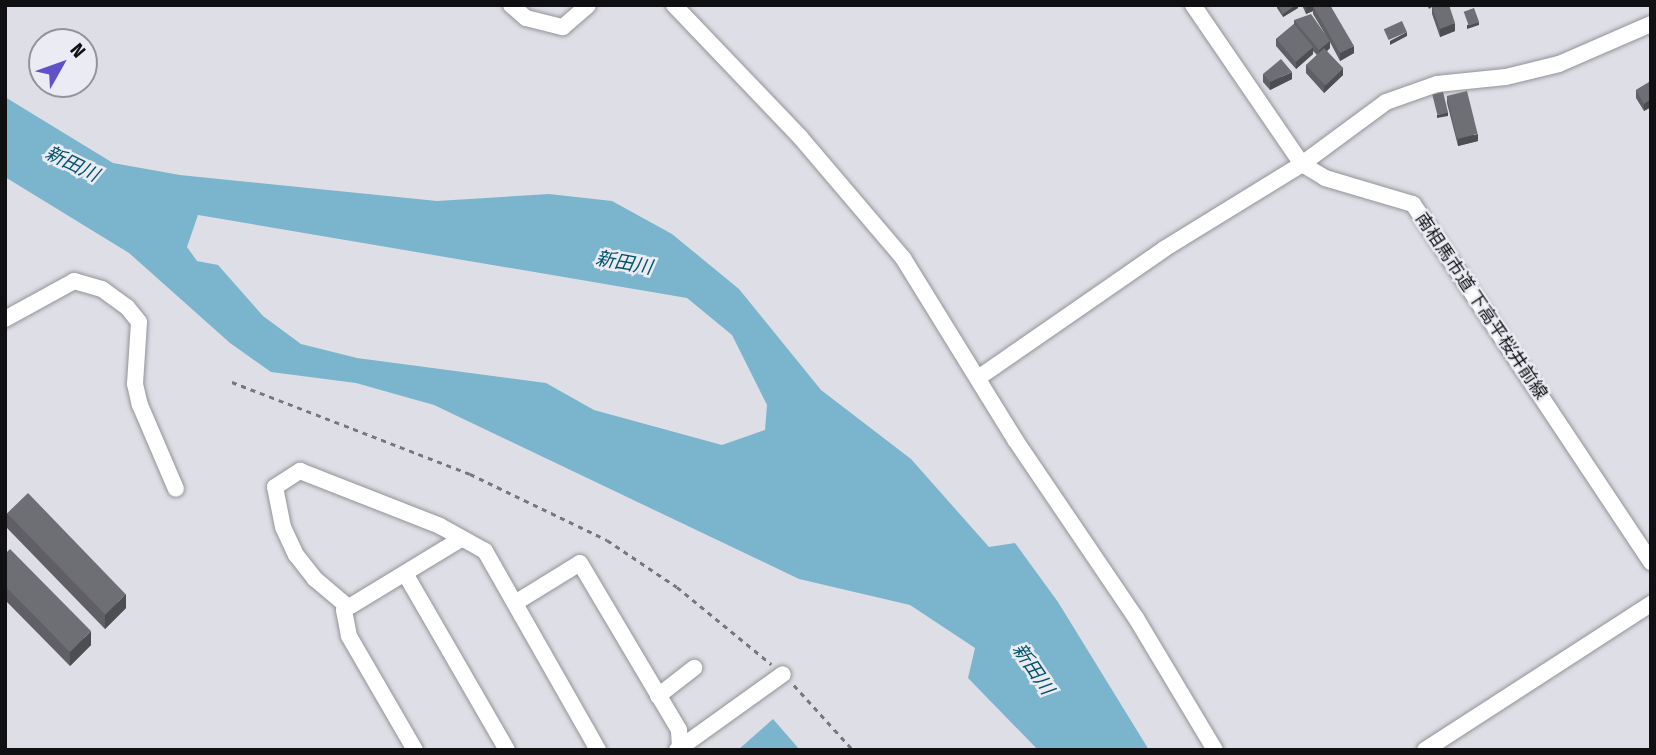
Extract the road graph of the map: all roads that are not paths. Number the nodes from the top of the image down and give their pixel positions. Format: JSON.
{"nodes":[{"id":1,"x":511,"y":5,"type":"edge"},
{"id":2,"x":588,"y":5,"type":"edge"},
{"id":3,"x":674,"y":5,"type":"edge"},
{"id":4,"x":1193,"y":5,"type":"edge"},
{"id":5,"x":1651,"y":24,"type":"edge"},
{"id":6,"x":1302,"y":164,"type":"junction"},
{"id":7,"x":5,"y":319,"type":"edge"},
{"id":8,"x":978,"y":377,"type":"junction"},
{"id":9,"x":176,"y":489,"type":"dead end"},
{"id":10,"x":461,"y":539,"type":"junction"},
{"id":11,"x":1651,"y":562,"type":"edge"},
{"id":12,"x":406,"y":575,"type":"junction"},
{"id":13,"x":515,"y":603,"type":"junction"},
{"id":14,"x":1651,"y":604,"type":"edge"},
{"id":15,"x":347,"y":606,"type":"junction"},
{"id":16,"x":694,"y":668,"type":"dead end"},
{"id":17,"x":783,"y":674,"type":"road end"},
{"id":18,"x":658,"y":696,"type":"junction"},
{"id":19,"x":678,"y":749,"type":"edge"},
{"id":20,"x":415,"y":750,"type":"edge"},
{"id":21,"x":506,"y":750,"type":"edge"},
{"id":22,"x":598,"y":750,"type":"edge"},
{"id":23,"x":1215,"y":750,"type":"edge"},
{"id":24,"x":1425,"y":750,"type":"edge"}],
"edges":[{"from":1,"to":2,"type":"street"},
{"from":3,"to":8,"type":"street"},
{"from":4,"to":6,"type":"street","name":"南相馬市道 下高平桜井前線"},
{"from":5,"to":6,"type":"street"},
{"from":6,"to":8,"type":"street"},
{"from":6,"to":11,"type":"street","name":"南相馬市道 下高平桜井前線"},
{"from":7,"to":9,"type":"street"},
{"from":8,"to":23,"type":"street"},
{"from":10,"to":12,"type":"street"},
{"from":10,"to":13,"type":"street"},
{"from":10,"to":15,"type":"street"},
{"from":12,"to":15,"type":"street"},
{"from":12,"to":21,"type":"street"},
{"from":13,"to":18,"type":"street"},
{"from":13,"to":22,"type":"street"},
{"from":14,"to":24,"type":"street"},
{"from":15,"to":20,"type":"street"},
{"from":16,"to":18,"type":"street"},
{"from":17,"to":19,"type":"street"},
{"from":18,"to":19,"type":"street"}]}
